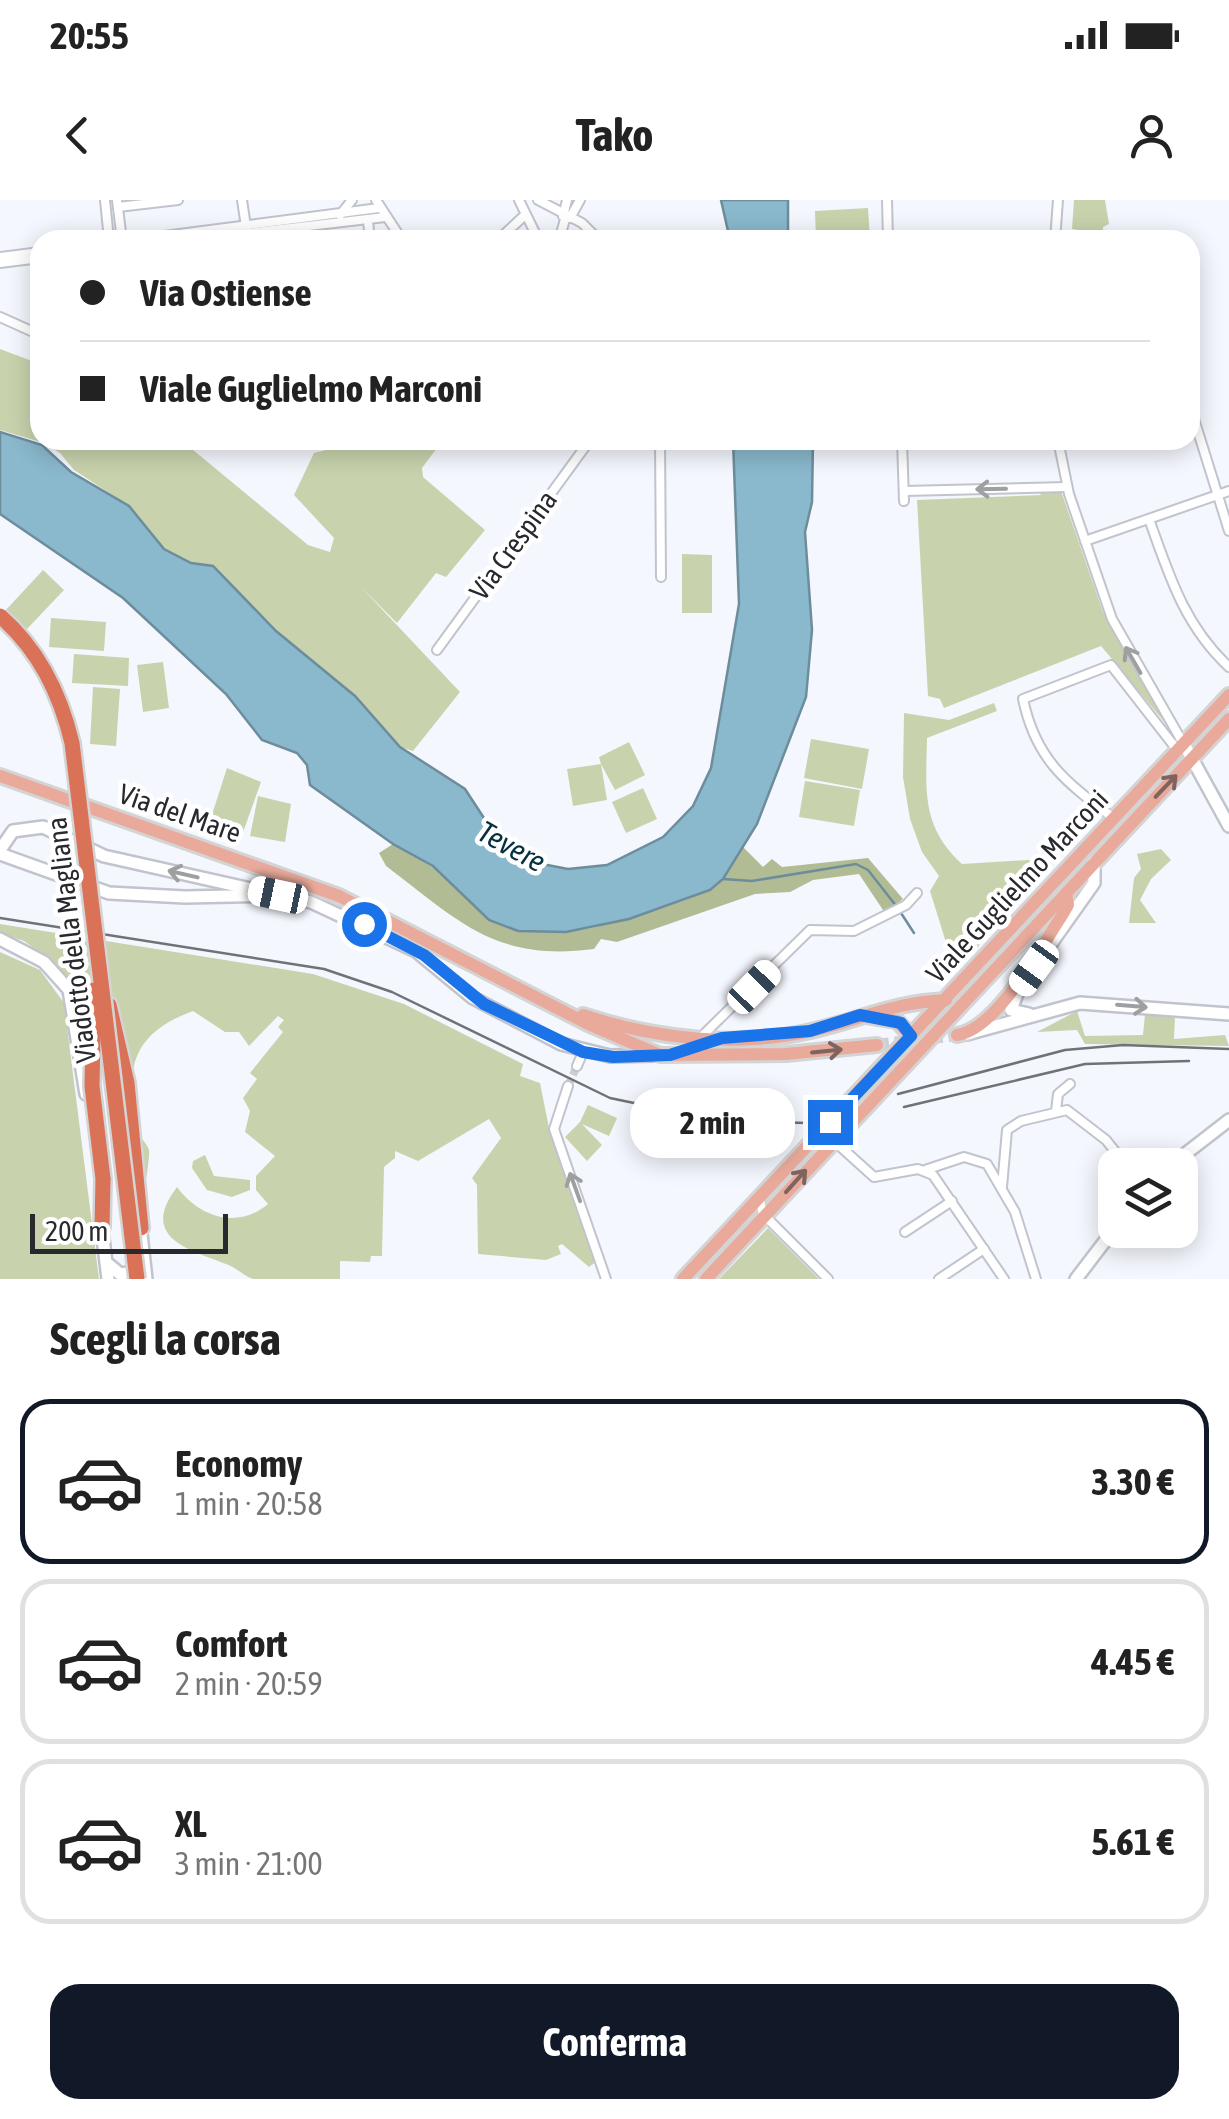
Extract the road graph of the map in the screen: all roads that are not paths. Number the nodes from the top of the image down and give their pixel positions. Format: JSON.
{"nodes":[{"id":1,"x":105,"y":200,"type":"edge"},
{"id":2,"x":178,"y":200,"type":"edge"},
{"id":3,"x":242,"y":200,"type":"edge"},
{"id":4,"x":352,"y":200,"type":"edge"},
{"id":5,"x":518,"y":200,"type":"edge"},
{"id":6,"x":538,"y":200,"type":"edge"},
{"id":7,"x":567,"y":200,"type":"edge"},
{"id":8,"x":887,"y":200,"type":"edge"},
{"id":9,"x":1058,"y":200,"type":"edge"},
{"id":10,"x":580,"y":203,"type":"edge"},
{"id":11,"x":118,"y":204,"type":"edge"},
{"id":12,"x":378,"y":204,"type":"edge"},
{"id":13,"x":525,"y":216,"type":"junction"},
{"id":14,"x":385,"y":217,"type":"junction"},
{"id":15,"x":566,"y":217,"type":"junction"},
{"id":16,"x":340,"y":220,"type":"junction"},
{"id":17,"x":368,"y":221,"type":"junction"},
{"id":18,"x":108,"y":230,"type":"edge"},
{"id":19,"x":121,"y":230,"type":"edge"},
{"id":20,"x":245,"y":230,"type":"edge"},
{"id":21,"x":277,"y":230,"type":"edge"},
{"id":22,"x":369,"y":230,"type":"edge"},
{"id":23,"x":395,"y":230,"type":"edge"},
{"id":24,"x":509,"y":230,"type":"edge"},
{"id":25,"x":533,"y":230,"type":"edge"},
{"id":26,"x":561,"y":230,"type":"edge"},
{"id":27,"x":590,"y":230,"type":"edge"},
{"id":28,"x":888,"y":230,"type":"edge"},
{"id":29,"x":1056,"y":230,"type":"edge"},
{"id":30,"x":30,"y":256,"type":"edge"},
{"id":31,"x":0,"y":260,"type":"edge"},
{"id":32,"x":0,"y":318,"type":"edge"},
{"id":33,"x":30,"y":331,"type":"edge"},
{"id":34,"x":1200,"y":438,"type":"edge"},
{"id":35,"x":583,"y":450,"type":"edge"},
{"id":36,"x":660,"y":450,"type":"edge"},
{"id":37,"x":902,"y":450,"type":"edge"},
{"id":38,"x":1060,"y":450,"type":"edge"},
{"id":39,"x":1068,"y":487,"type":"junction"},
{"id":40,"x":1229,"y":492,"type":"edge"},
{"id":41,"x":1218,"y":495,"type":"junction"},
{"id":42,"x":1149,"y":519,"type":"junction"},
{"id":43,"x":1229,"y":531,"type":"edge"},
{"id":44,"x":1085,"y":541,"type":"junction"},
{"id":45,"x":661,"y":577,"type":"dead end"},
{"id":46,"x":0,"y":616,"type":"edge"},
{"id":47,"x":0,"y":628,"type":"edge"},
{"id":48,"x":437,"y":650,"type":"dead end"},
{"id":49,"x":1229,"y":666,"type":"edge"},
{"id":50,"x":1229,"y":695,"type":"edge"},
{"id":51,"x":1229,"y":719,"type":"edge"},
{"id":52,"x":1180,"y":747,"type":"junction"},
{"id":53,"x":1190,"y":761,"type":"junction"},
{"id":54,"x":0,"y":776,"type":"edge"},
{"id":55,"x":1114,"y":818,"type":"junction"},
{"id":56,"x":1229,"y":826,"type":"edge"},
{"id":57,"x":1126,"y":828,"type":"junction"},
{"id":58,"x":1,"y":849,"type":"edge"},
{"id":59,"x":1084,"y":851,"type":"junction"},
{"id":60,"x":1094,"y":862,"type":"junction"},
{"id":61,"x":1066,"y":892,"type":"junction"},
{"id":62,"x":917,"y":893,"type":"dead end"},
{"id":63,"x":278,"y":895,"type":"junction"},
{"id":64,"x":0,"y":939,"type":"edge"},
{"id":65,"x":101,"y":974,"type":"junction"},
{"id":66,"x":69,"y":990,"type":"junction"},
{"id":67,"x":94,"y":990,"type":"junction"},
{"id":68,"x":946,"y":1000,"type":"junction"},
{"id":69,"x":557,"y":1006,"type":"junction"},
{"id":70,"x":1036,"y":1014,"type":"junction"},
{"id":71,"x":1229,"y":1014,"type":"edge"},
{"id":72,"x":860,"y":1015,"type":"junction"},
{"id":73,"x":79,"y":1030,"type":"junction"},
{"id":74,"x":962,"y":1034,"type":"joint"},
{"id":75,"x":911,"y":1036,"type":"junction"},
{"id":76,"x":722,"y":1038,"type":"junction"},
{"id":77,"x":699,"y":1039,"type":"junction"},
{"id":78,"x":612,"y":1044,"type":"junction"},
{"id":79,"x":660,"y":1045,"type":"junction"},
{"id":80,"x":877,"y":1045,"type":"tunnel mouth"},
{"id":81,"x":585,"y":1053,"type":"junction"},
{"id":82,"x":577,"y":1066,"type":"tunnel mouth"},
{"id":83,"x":120,"y":1082,"type":"dead end"},
{"id":84,"x":1070,"y":1084,"type":"dead end"},
{"id":85,"x":568,"y":1086,"type":"tunnel mouth"},
{"id":86,"x":1056,"y":1111,"type":"junction"},
{"id":87,"x":1229,"y":1120,"type":"edge"},
{"id":88,"x":833,"y":1140,"type":"junction"},
{"id":89,"x":1110,"y":1148,"type":"edge"},
{"id":90,"x":1194,"y":1148,"type":"edge"},
{"id":91,"x":926,"y":1170,"type":"junction"},
{"id":92,"x":1002,"y":1187,"type":"junction"},
{"id":93,"x":760,"y":1197,"type":"junction"},
{"id":94,"x":952,"y":1201,"type":"junction"},
{"id":95,"x":765,"y":1216,"type":"junction"},
{"id":96,"x":740,"y":1218,"type":"junction"},
{"id":97,"x":102,"y":1227,"type":"junction"},
{"id":98,"x":142,"y":1228,"type":"junction"},
{"id":99,"x":905,"y":1232,"type":"dead end"},
{"id":100,"x":748,"y":1234,"type":"junction"},
{"id":101,"x":1100,"y":1248,"type":"edge"},
{"id":102,"x":984,"y":1249,"type":"junction"},
{"id":103,"x":106,"y":1260,"type":"junction"},
{"id":104,"x":143,"y":1276,"type":"edge"},
{"id":105,"x":687,"y":1276,"type":"edge"},
{"id":106,"x":108,"y":1279,"type":"edge"},
{"id":107,"x":128,"y":1279,"type":"edge"},
{"id":108,"x":606,"y":1279,"type":"edge"},
{"id":109,"x":706,"y":1279,"type":"edge"},
{"id":110,"x":828,"y":1279,"type":"edge"},
{"id":111,"x":939,"y":1279,"type":"edge"},
{"id":112,"x":1004,"y":1279,"type":"edge"},
{"id":113,"x":1036,"y":1279,"type":"edge"},
{"id":114,"x":1076,"y":1279,"type":"edge"}],
"edges":[{"from":1,"to":18,"type":"street"},
{"from":2,"to":11,"type":"street"},
{"from":3,"to":20,"type":"street"},
{"from":4,"to":16,"type":"street"},
{"from":5,"to":13,"type":"street"},
{"from":6,"to":15,"type":"street"},
{"from":7,"to":15,"type":"street"},
{"from":8,"to":28,"type":"street"},
{"from":9,"to":29,"type":"street"},
{"from":10,"to":15,"type":"street"},
{"from":11,"to":19,"type":"street"},
{"from":12,"to":14,"type":"street"},
{"from":12,"to":16,"type":"street"},
{"from":13,"to":24,"type":"street"},
{"from":13,"to":25,"type":"street"},
{"from":14,"to":17,"type":"street"},
{"from":14,"to":23,"type":"street"},
{"from":15,"to":26,"type":"street"},
{"from":15,"to":27,"type":"street"},
{"from":16,"to":17,"type":"street"},
{"from":16,"to":21,"type":"street"},
{"from":17,"to":22,"type":"street"},
{"from":30,"to":31,"type":"street"},
{"from":32,"to":33,"type":"street"},
{"from":34,"to":41,"type":"street"},
{"from":35,"to":48,"type":"street","name":"Via Crespina"},
{"from":36,"to":45,"type":"street"},
{"from":39,"to":37,"type":"street","one_way":true},
{"from":38,"to":39,"type":"street"},
{"from":39,"to":44,"type":"street"},
{"from":40,"to":41,"type":"street"},
{"from":41,"to":42,"type":"street"},
{"from":41,"to":43,"type":"street"},
{"from":42,"to":44,"type":"street"},
{"from":42,"to":49,"type":"street"},
{"from":52,"to":44,"type":"street","one_way":true},
{"from":46,"to":65,"type":"highway","name":"Viadotto della Magliana","bridge":true},
{"from":47,"to":67,"type":"highway","name":"Viadotto della Magliana"},
{"from":50,"to":52,"type":"main road","name":"Viale Guglielmo Marconi"},
{"from":51,"to":53,"type":"main road","name":"Viale Guglielmo Marconi"},
{"from":52,"to":53,"type":"main road"},
{"from":52,"to":55,"type":"main road","name":"Viale Guglielmo Marconi"},
{"from":52,"to":55,"type":"street"},
{"from":53,"to":56,"type":"main road"},
{"from":57,"to":53,"type":"main road","name":"Viale Guglielmo Marconi","one_way":true},
{"from":54,"to":69,"type":"main road","name":"Via del Mare"},
{"from":55,"to":57,"type":"street"},
{"from":55,"to":59,"type":"main road","name":"Viale Guglielmo Marconi"},
{"from":57,"to":60,"type":"main road","name":"Viale Guglielmo Marconi"},
{"from":58,"to":63,"type":"main road"},
{"from":63,"to":58,"type":"main road","one_way":true},
{"from":59,"to":60,"type":"street"},
{"from":59,"to":68,"type":"main road","name":"Viale Guglielmo Marconi"},
{"from":60,"to":61,"type":"main road","name":"Viale Guglielmo Marconi"},
{"from":60,"to":70,"type":"main road"},
{"from":61,"to":74,"type":"main road"},
{"from":61,"to":88,"type":"main road","name":"Viale Guglielmo Marconi"},
{"from":62,"to":77,"type":"street"},
{"from":63,"to":81,"type":"main road"},
{"from":64,"to":66,"type":"main road"},
{"from":65,"to":98,"type":"highway","bridge":true},
{"from":65,"to":104,"type":"highway","name":"Viadotto della Magliana","bridge":true},
{"from":66,"to":73,"type":"main road"},
{"from":66,"to":73,"type":"main road"},
{"from":67,"to":97,"type":"highway","bridge":true},
{"from":67,"to":107,"type":"highway","name":"Viadotto della Magliana","bridge":true},
{"from":68,"to":72,"type":"main road"},
{"from":68,"to":75,"type":"main road","name":"Viale Guglielmo Marconi"},
{"from":69,"to":78,"type":"main road","name":"Via del Mare"},
{"from":69,"to":79,"type":"main road","name":"Via del Mare"},
{"from":70,"to":71,"type":"main road","one_way":true},
{"from":70,"to":74,"type":"main road"},
{"from":72,"to":75,"type":"main road"},
{"from":72,"to":76,"type":"main road"},
{"from":73,"to":97,"type":"main road"},
{"from":75,"to":93,"type":"main road","name":"Viale Guglielmo Marconi"},
{"from":76,"to":77,"type":"main road"},
{"from":76,"to":79,"type":"main road"},
{"from":77,"to":79,"type":"main road"},
{"from":78,"to":79,"type":"main road","name":"Via del Mare"},
{"from":78,"to":81,"type":"main road"},
{"from":79,"to":80,"type":"main road","one_way":true},
{"from":79,"to":81,"type":"main road"},
{"from":81,"to":82,"type":"street"},
{"from":83,"to":98,"type":"main road"},
{"from":84,"to":86,"type":"street"},
{"from":108,"to":85,"type":"street","one_way":true},
{"from":86,"to":89,"type":"street"},
{"from":86,"to":92,"type":"street"},
{"from":87,"to":90,"type":"main road"},
{"from":88,"to":91,"type":"street"},
{"from":95,"to":88,"type":"main road","name":"Viale Guglielmo Marconi","one_way":true},
{"from":91,"to":92,"type":"street"},
{"from":91,"to":94,"type":"street"},
{"from":92,"to":113,"type":"street"},
{"from":93,"to":95,"type":"street"},
{"from":93,"to":96,"type":"main road","name":"Viale Guglielmo Marconi"},
{"from":94,"to":99,"type":"street"},
{"from":94,"to":102,"type":"street"},
{"from":95,"to":100,"type":"main road","name":"Viale Guglielmo Marconi"},
{"from":95,"to":110,"type":"street"},
{"from":96,"to":100,"type":"street"},
{"from":96,"to":105,"type":"main road","name":"Viale Guglielmo Marconi"},
{"from":97,"to":103,"type":"main road"},
{"from":98,"to":104,"type":"main road"},
{"from":100,"to":109,"type":"main road","name":"Viale Guglielmo Marconi"},
{"from":101,"to":114,"type":"main road"},
{"from":102,"to":111,"type":"street"},
{"from":102,"to":112,"type":"street"},
{"from":103,"to":104,"type":"main road"},
{"from":103,"to":106,"type":"main road"}]}
